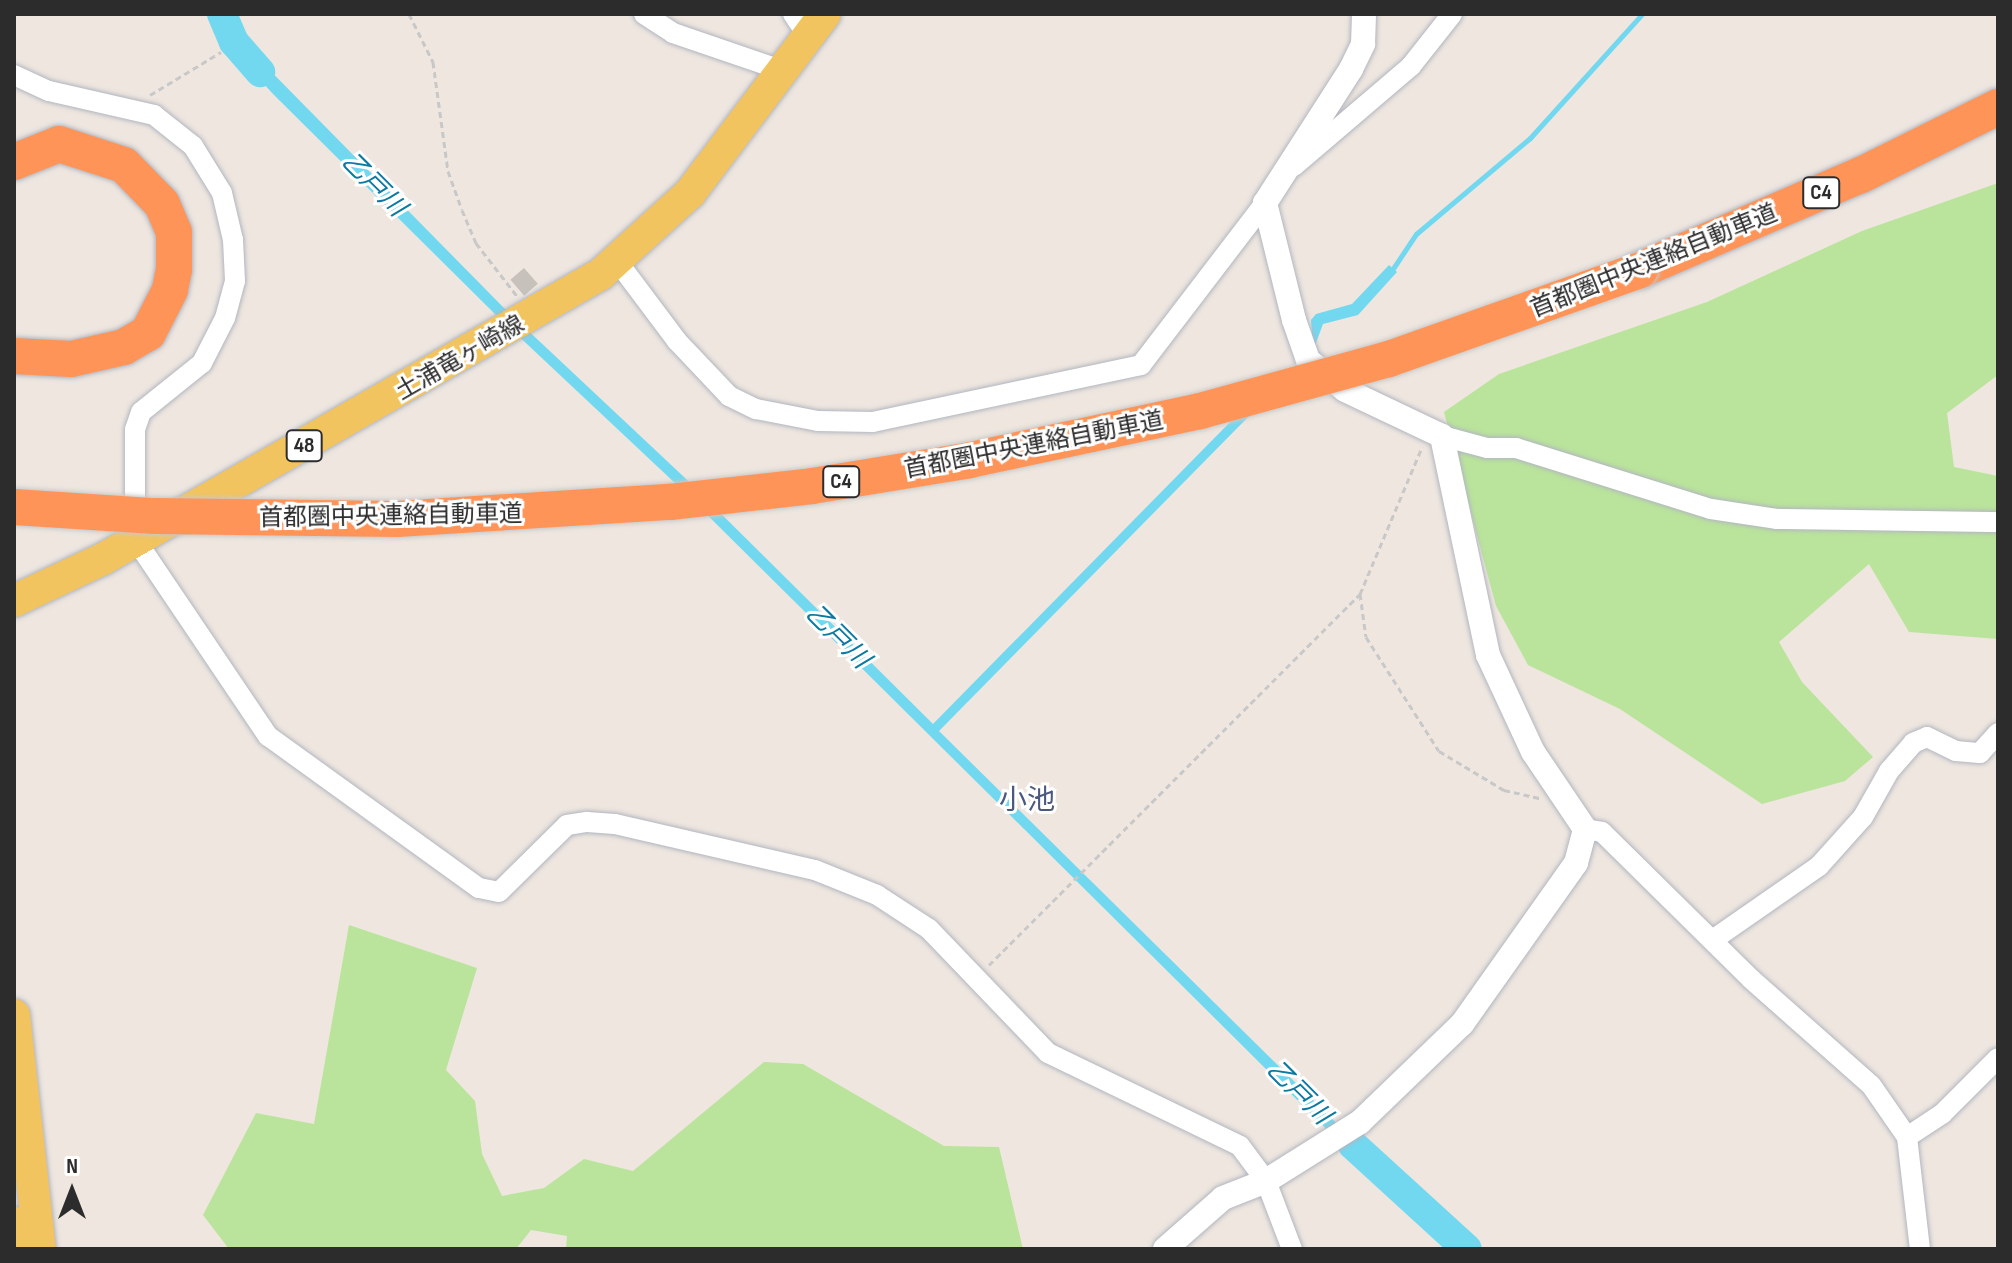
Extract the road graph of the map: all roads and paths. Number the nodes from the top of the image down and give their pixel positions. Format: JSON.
{"nodes":[{"id":1,"x":409,"y":14,"type":"edge"},
{"id":2,"x":644,"y":14,"type":"edge"},
{"id":3,"x":1364,"y":14,"type":"edge"},
{"id":4,"x":1452,"y":14,"type":"edge"},
{"id":5,"x":809,"y":21,"type":"edge"},
{"id":6,"x":221,"y":52,"type":"dead end"},
{"id":7,"x":784,"y":71,"type":"junction"},
{"id":8,"x":14,"y":75,"type":"edge"},
{"id":9,"x":134,"y":107,"type":"junction"},
{"id":10,"x":1998,"y":107,"type":"edge"},
{"id":11,"x":14,"y":162,"type":"edge"},
{"id":12,"x":1285,"y":174,"type":"junction"},
{"id":13,"x":1265,"y":203,"type":"junction"},
{"id":14,"x":617,"y":261,"type":"junction"},
{"id":15,"x":524,"y":321,"type":"junction"},
{"id":16,"x":14,"y":356,"type":"edge"},
{"id":17,"x":1435,"y":434,"type":"junction"},
{"id":18,"x":14,"y":507,"type":"edge"},
{"id":19,"x":1998,"y":522,"type":"edge"},
{"id":20,"x":135,"y":539,"type":"junction"},
{"id":21,"x":1360,"y":594,"type":"junction"},
{"id":22,"x":14,"y":601,"type":"edge"},
{"id":23,"x":1998,"y":733,"type":"edge"},
{"id":24,"x":1569,"y":805,"type":"junction"},
{"id":25,"x":1585,"y":829,"type":"junction"},
{"id":26,"x":1714,"y":939,"type":"junction"},
{"id":27,"x":976,"y":978,"type":"junction"},
{"id":28,"x":14,"y":1015,"type":"edge"},
{"id":29,"x":1998,"y":1058,"type":"edge"},
{"id":30,"x":1907,"y":1137,"type":"junction"},
{"id":31,"x":1266,"y":1181,"type":"junction"},
{"id":32,"x":14,"y":1223,"type":"edge"},
{"id":33,"x":17,"y":1249,"type":"edge"},
{"id":34,"x":40,"y":1249,"type":"edge"},
{"id":35,"x":1165,"y":1249,"type":"edge"},
{"id":36,"x":1292,"y":1249,"type":"edge"},
{"id":37,"x":1920,"y":1249,"type":"edge"}],
"edges":[{"from":1,"to":15,"type":"path"},
{"from":2,"to":7,"type":"street"},
{"from":3,"to":12,"type":"street"},
{"from":4,"to":12,"type":"street"},
{"from":5,"to":7,"type":"main road","name":"土浦竜ヶ崎線","number":"48"},
{"from":6,"to":9,"type":"path"},
{"from":7,"to":14,"type":"main road","name":"土浦竜ヶ崎線","number":"48"},
{"from":8,"to":9,"type":"street"},
{"from":9,"to":20,"type":"street"},
{"from":10,"to":18,"type":"highway","name":"首都圏中央連絡自動車道","number":"C4","bridge":true},
{"from":11,"to":16,"type":"highway"},
{"from":12,"to":13,"type":"street"},
{"from":13,"to":14,"type":"street"},
{"from":13,"to":17,"type":"street"},
{"from":14,"to":15,"type":"main road","name":"土浦竜ヶ崎線","number":"48"},
{"from":15,"to":20,"type":"main road","name":"土浦竜ヶ崎線","number":"48"},
{"from":17,"to":19,"type":"street"},
{"from":17,"to":21,"type":"path"},
{"from":17,"to":24,"type":"street"},
{"from":20,"to":22,"type":"main road","name":"土浦竜ヶ崎線","number":"48"},
{"from":20,"to":27,"type":"street"},
{"from":21,"to":24,"type":"path"},
{"from":21,"to":27,"type":"path"},
{"from":23,"to":26,"type":"street"},
{"from":24,"to":25,"type":"street"},
{"from":25,"to":26,"type":"street"},
{"from":25,"to":31,"type":"street"},
{"from":26,"to":30,"type":"street"},
{"from":27,"to":31,"type":"street"},
{"from":28,"to":34,"type":"main road"},
{"from":29,"to":30,"type":"street"},
{"from":30,"to":37,"type":"street"},
{"from":31,"to":35,"type":"street"},
{"from":31,"to":36,"type":"street"},
{"from":32,"to":33,"type":"main road"}]}
